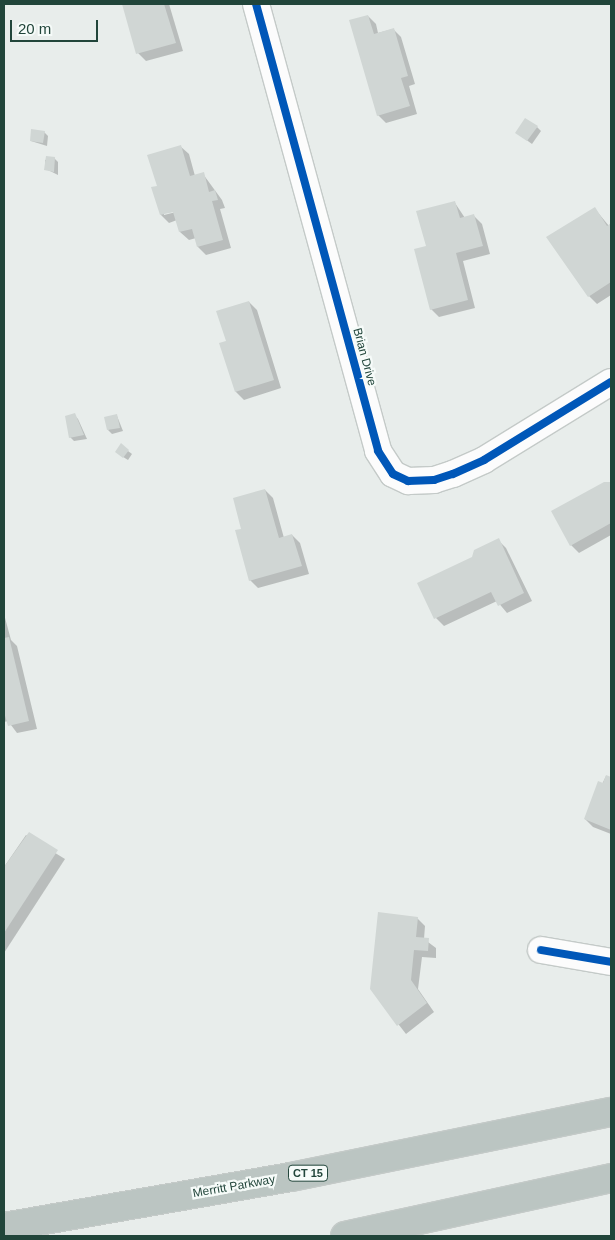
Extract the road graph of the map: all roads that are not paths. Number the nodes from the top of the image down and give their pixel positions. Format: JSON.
{"nodes":[{"id":1,"x":256,"y":4,"type":"edge"},
{"id":2,"x":611,"y":382,"type":"edge"},
{"id":3,"x":541,"y":950,"type":"dead end"},
{"id":4,"x":611,"y":962,"type":"edge"},
{"id":5,"x":611,"y":1112,"type":"edge"},
{"id":6,"x":611,"y":1178,"type":"edge"},
{"id":7,"x":4,"y":1227,"type":"edge"},
{"id":8,"x":346,"y":1236,"type":"edge"}],
"edges":[{"from":1,"to":2,"type":"street","name":"Brian Drive"},
{"from":3,"to":4,"type":"street"},
{"from":5,"to":7,"type":"highway","name":"Merritt Parkway","number":"CT 15"},
{"from":6,"to":8,"type":"highway"}]}
